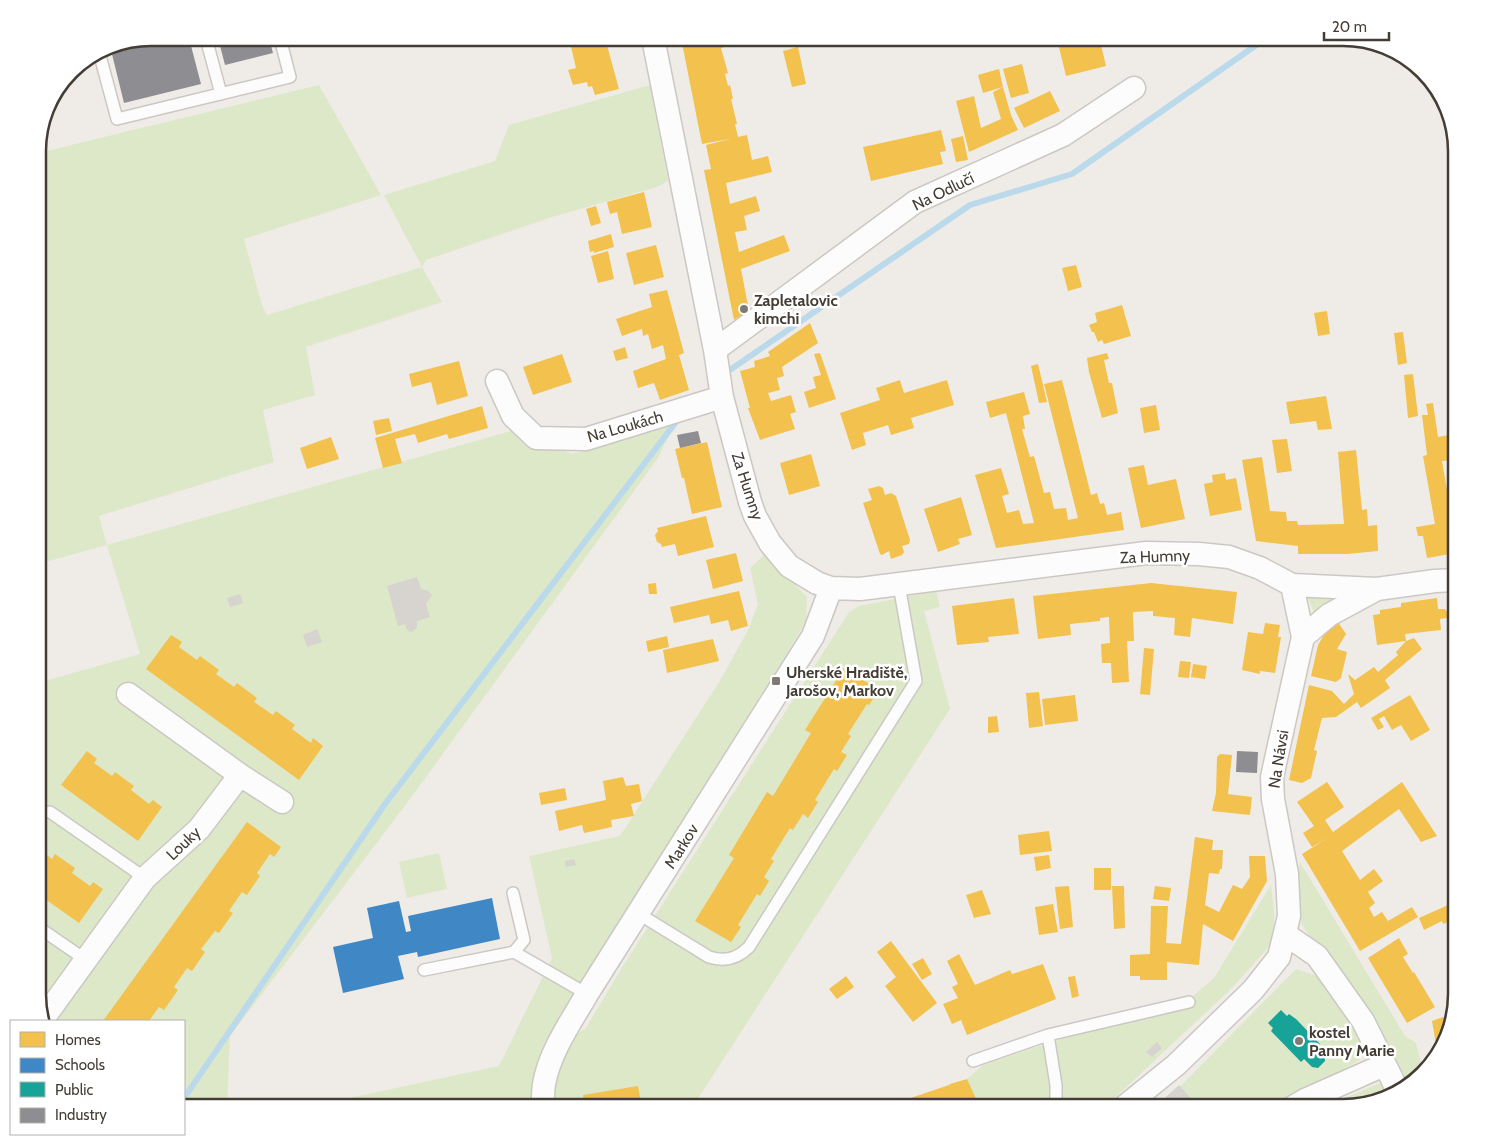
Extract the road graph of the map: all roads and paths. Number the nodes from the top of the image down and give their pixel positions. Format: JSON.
{"nodes":[{"id":1,"x":208,"y":46,"type":"edge"},
{"id":2,"x":282,"y":46,"type":"edge"},
{"id":3,"x":655,"y":46,"type":"edge"},
{"id":4,"x":101,"y":59,"type":"edge"},
{"id":5,"x":1134,"y":88,"type":"dead end"},
{"id":6,"x":221,"y":94,"type":"junction"},
{"id":7,"x":715,"y":350,"type":"junction"},
{"id":8,"x":497,"y":381,"type":"dead end"},
{"id":9,"x":720,"y":385,"type":"junction"},
{"id":10,"x":1448,"y":580,"type":"edge"},
{"id":11,"x":899,"y":585,"type":"junction"},
{"id":12,"x":1292,"y":586,"type":"junction"},
{"id":13,"x":832,"y":588,"type":"junction"},
{"id":14,"x":1377,"y":589,"type":"junction"},
{"id":15,"x":1303,"y":636,"type":"junction"},
{"id":16,"x":128,"y":694,"type":"dead end"},
{"id":17,"x":240,"y":775,"type":"junction"},
{"id":18,"x":282,"y":802,"type":"dead end"},
{"id":19,"x":50,"y":812,"type":"dead end"},
{"id":20,"x":145,"y":878,"type":"junction"},
{"id":21,"x":513,"y":893,"type":"dead end"},
{"id":22,"x":639,"y":914,"type":"junction"},
{"id":23,"x":46,"y":932,"type":"edge"},
{"id":24,"x":1285,"y":934,"type":"junction"},
{"id":25,"x":514,"y":952,"type":"junction"},
{"id":26,"x":86,"y":960,"type":"junction"},
{"id":27,"x":424,"y":970,"type":"dead end"},
{"id":28,"x":587,"y":994,"type":"junction"},
{"id":29,"x":1189,"y":1002,"type":"dead end"},
{"id":30,"x":48,"y":1012,"type":"edge"},
{"id":31,"x":1048,"y":1034,"type":"junction"},
{"id":32,"x":973,"y":1061,"type":"dead end"},
{"id":33,"x":1384,"y":1065,"type":"junction"},
{"id":34,"x":1395,"y":1085,"type":"edge"},
{"id":35,"x":543,"y":1099,"type":"edge"},
{"id":36,"x":1056,"y":1099,"type":"edge"},
{"id":37,"x":1135,"y":1099,"type":"edge"},
{"id":38,"x":1307,"y":1099,"type":"edge"}],
"edges":[{"from":1,"to":6,"type":"lane"},
{"from":2,"to":6,"type":"lane"},
{"from":3,"to":7,"type":"street","name":"Za Humny"},
{"from":4,"to":6,"type":"lane"},
{"from":5,"to":7,"type":"street","name":"Na Odlučí"},
{"from":7,"to":9,"type":"street","name":"Za Humny"},
{"from":8,"to":9,"type":"street","name":"Na Loukách"},
{"from":9,"to":13,"type":"street","name":"Za Humny"},
{"from":10,"to":14,"type":"street"},
{"from":11,"to":12,"type":"street","name":"Za Humny"},
{"from":11,"to":13,"type":"street","name":"Za Humny"},
{"from":11,"to":22,"type":"lane"},
{"from":12,"to":14,"type":"street"},
{"from":12,"to":15,"type":"street","name":"Na Návsi"},
{"from":13,"to":22,"type":"street","name":"Markov"},
{"from":14,"to":15,"type":"street"},
{"from":15,"to":24,"type":"street","name":"Na Návsi"},
{"from":16,"to":17,"type":"street"},
{"from":17,"to":18,"type":"street"},
{"from":17,"to":20,"type":"street","name":"Louky"},
{"from":19,"to":20,"type":"lane"},
{"from":20,"to":26,"type":"street","name":"Louky"},
{"from":21,"to":25,"type":"lane"},
{"from":22,"to":28,"type":"street","name":"Markov"},
{"from":23,"to":26,"type":"lane"},
{"from":24,"to":33,"type":"street"},
{"from":24,"to":37,"type":"street","name":"Na Návsi"},
{"from":25,"to":27,"type":"lane"},
{"from":25,"to":28,"type":"lane"},
{"from":26,"to":30,"type":"street","name":"Louky"},
{"from":28,"to":35,"type":"street","name":"Markov"},
{"from":29,"to":31,"type":"lane"},
{"from":31,"to":32,"type":"lane"},
{"from":31,"to":36,"type":"lane"},
{"from":33,"to":34,"type":"street"},
{"from":33,"to":38,"type":"street"}]}
